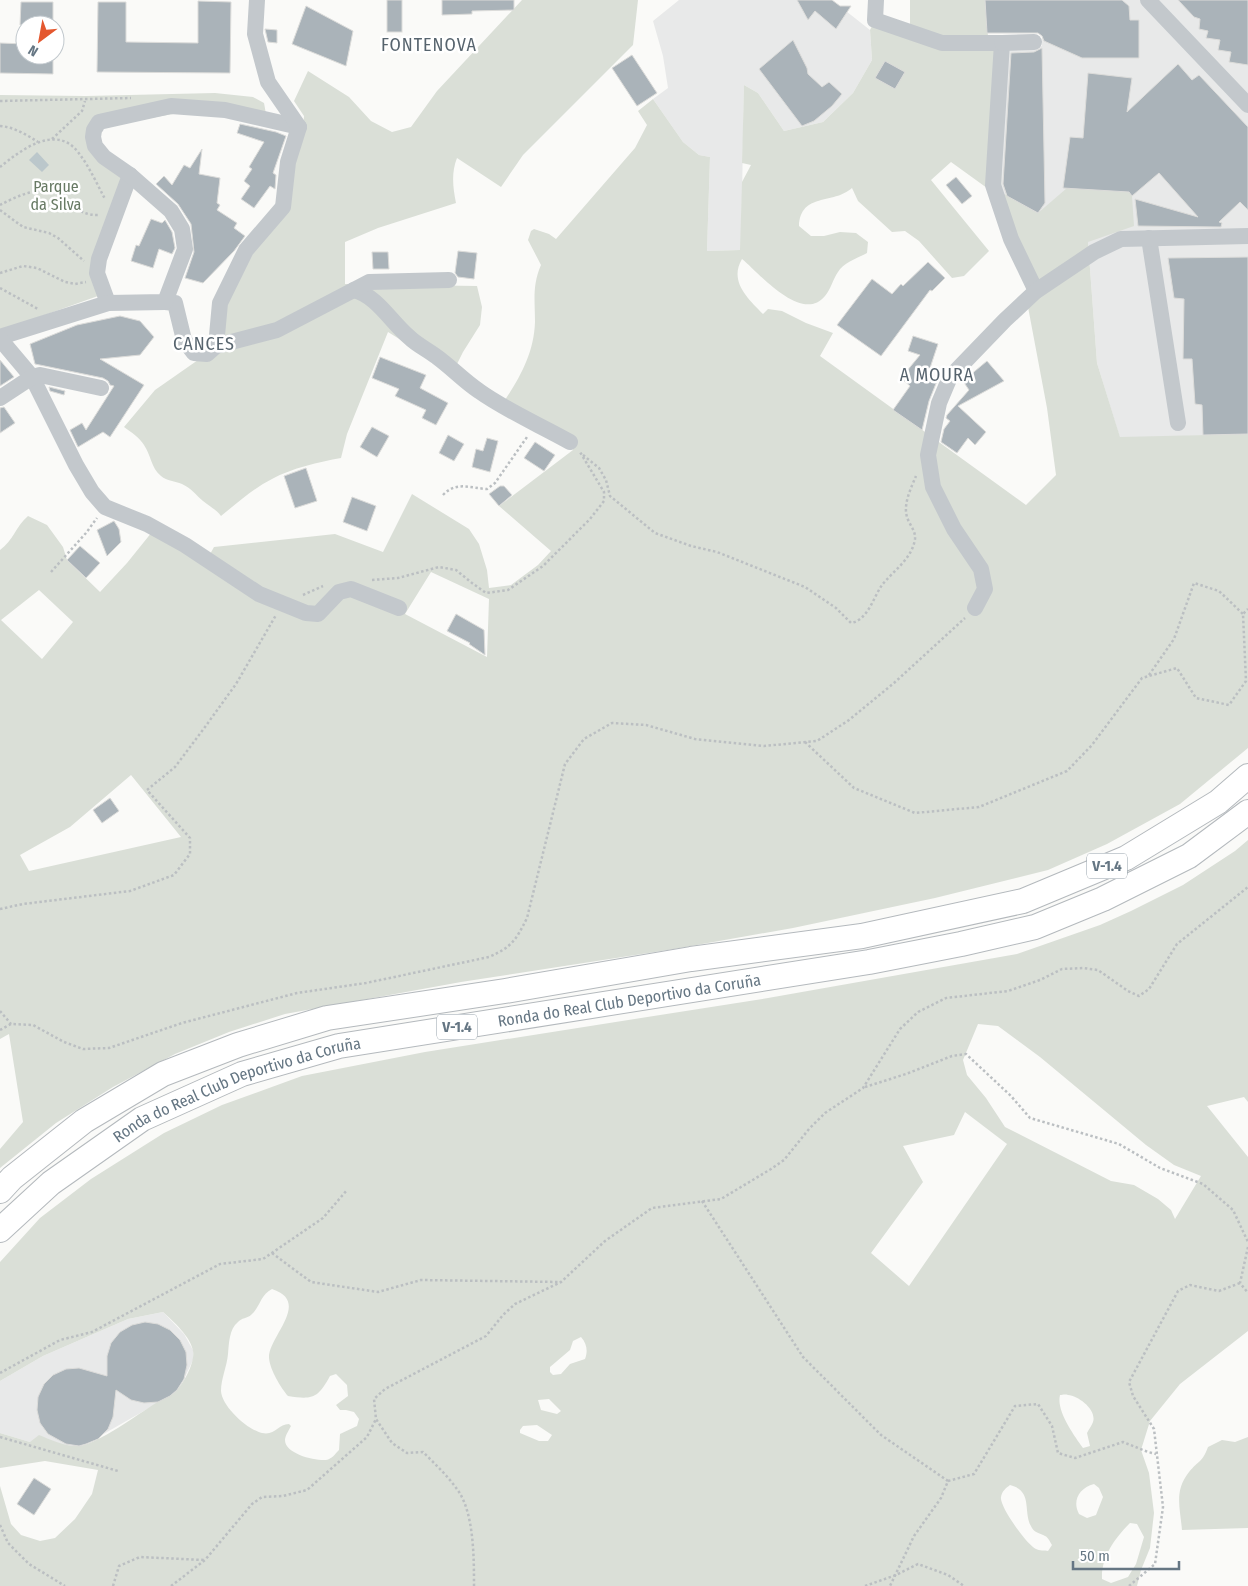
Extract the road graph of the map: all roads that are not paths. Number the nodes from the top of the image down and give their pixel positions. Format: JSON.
{"nodes":[{"id":1,"x":257,"y":0,"type":"edge"},
{"id":2,"x":876,"y":0,"type":"edge"},
{"id":3,"x":1148,"y":0,"type":"edge"},
{"id":4,"x":1034,"y":42,"type":"dead end"},
{"id":5,"x":1002,"y":43,"type":"junction"},
{"id":6,"x":1248,"y":105,"type":"edge"},
{"id":7,"x":299,"y":127,"type":"junction"},
{"id":8,"x":130,"y":175,"type":"junction"},
{"id":9,"x":1248,"y":236,"type":"edge"},
{"id":10,"x":1149,"y":238,"type":"junction"},
{"id":11,"x":448,"y":280,"type":"dead end"},
{"id":12,"x":354,"y":290,"type":"junction"},
{"id":13,"x":1036,"y":291,"type":"junction"},
{"id":14,"x":165,"y":302,"type":"junction"},
{"id":15,"x":108,"y":303,"type":"junction"},
{"id":16,"x":0,"y":338,"type":"edge"},
{"id":17,"x":216,"y":346,"type":"junction"},
{"id":18,"x":32,"y":377,"type":"junction"},
{"id":19,"x":101,"y":388,"type":"dead end"},
{"id":20,"x":0,"y":398,"type":"edge"},
{"id":21,"x":1178,"y":423,"type":"dead end"},
{"id":22,"x":575,"y":447,"type":"road end"},
{"id":23,"x":399,"y":608,"type":"dead end"},
{"id":24,"x":975,"y":608,"type":"road end"},
{"id":25,"x":1248,"y":776,"type":"edge"},
{"id":26,"x":1248,"y":812,"type":"edge"},
{"id":27,"x":0,"y":1191,"type":"edge"},
{"id":28,"x":0,"y":1230,"type":"edge"}],
"edges":[{"from":1,"to":7,"type":"street"},
{"from":2,"to":5,"type":"street"},
{"from":3,"to":6,"type":"street"},
{"from":4,"to":5,"type":"street"},
{"from":5,"to":13,"type":"street"},
{"from":7,"to":8,"type":"street"},
{"from":7,"to":17,"type":"street"},
{"from":8,"to":14,"type":"street"},
{"from":8,"to":15,"type":"street"},
{"from":9,"to":10,"type":"street"},
{"from":10,"to":13,"type":"street"},
{"from":10,"to":21,"type":"street"},
{"from":11,"to":12,"type":"street"},
{"from":12,"to":17,"type":"street"},
{"from":12,"to":22,"type":"street"},
{"from":13,"to":24,"type":"street"},
{"from":14,"to":15,"type":"street"},
{"from":14,"to":17,"type":"street"},
{"from":15,"to":16,"type":"street"},
{"from":16,"to":18,"type":"street"},
{"from":18,"to":19,"type":"street"},
{"from":18,"to":20,"type":"street"},
{"from":18,"to":23,"type":"street"},
{"from":25,"to":27,"type":"highway","name":"Ronda do Real Club Deportivo da Coruña","number":"V-1.4"},
{"from":26,"to":28,"type":"highway","name":"Ronda do Real Club Deportivo da Coruña","number":"V-1.4"}]}
